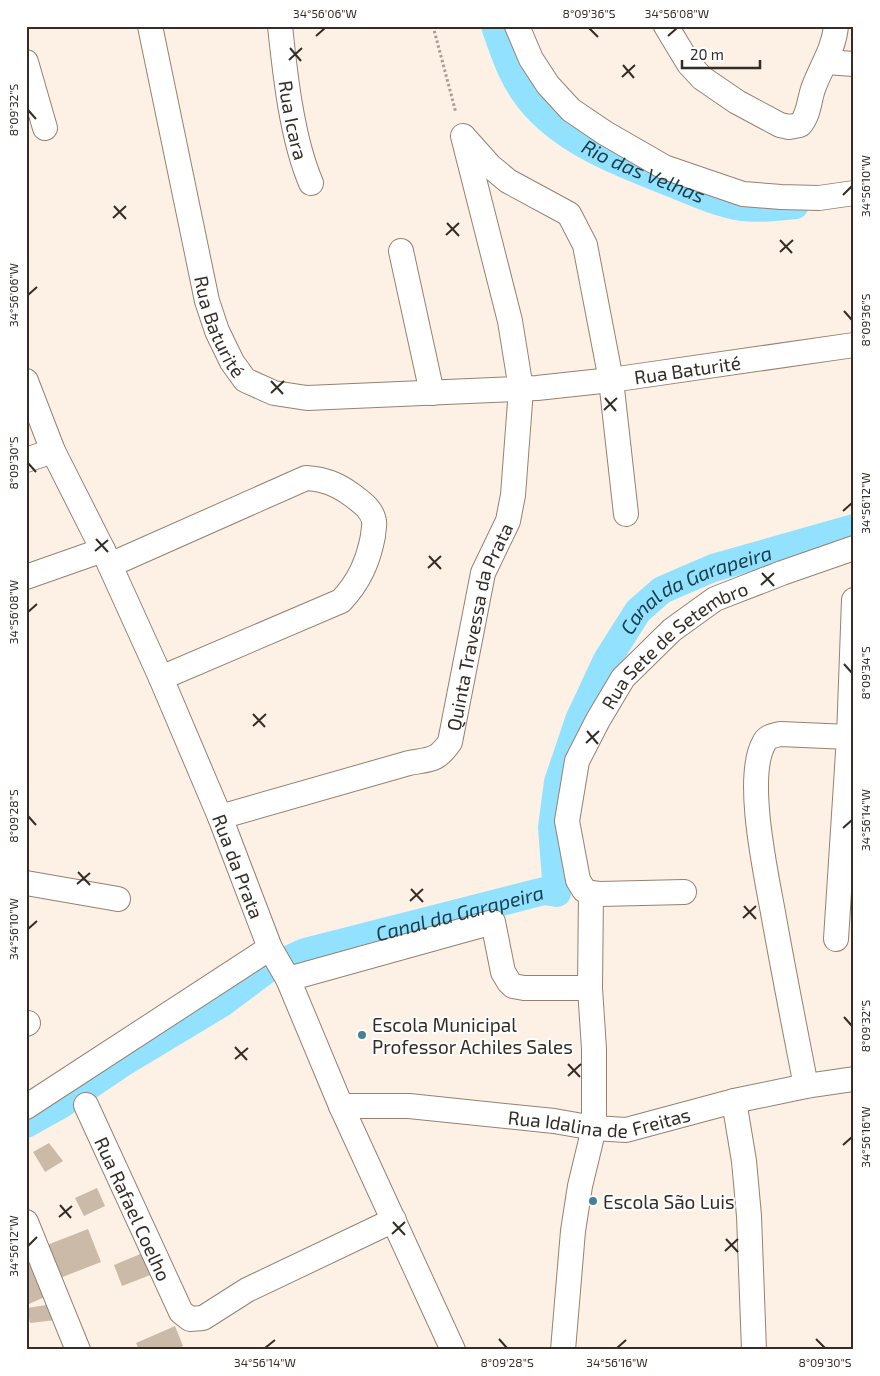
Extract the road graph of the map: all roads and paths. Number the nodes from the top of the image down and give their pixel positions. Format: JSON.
{"nodes":[{"id":1,"x":150,"y":26,"type":"edge"},
{"id":2,"x":280,"y":26,"type":"edge"},
{"id":3,"x":433,"y":26,"type":"edge"},
{"id":4,"x":517,"y":26,"type":"edge"},
{"id":5,"x":666,"y":26,"type":"edge"},
{"id":6,"x":836,"y":26,"type":"edge"},
{"id":7,"x":26,"y":62,"type":"edge"},
{"id":8,"x":826,"y":62,"type":"junction"},
{"id":9,"x":854,"y":64,"type":"edge"},
{"id":10,"x":45,"y":128,"type":"dead end"},
{"id":11,"x":463,"y":136,"type":"junction"},
{"id":12,"x":311,"y":183,"type":"dead end"},
{"id":13,"x":854,"y":193,"type":"edge"},
{"id":14,"x":401,"y":252,"type":"dead end"},
{"id":15,"x":854,"y":345,"type":"edge"},
{"id":16,"x":611,"y":380,"type":"junction"},
{"id":17,"x":26,"y":381,"type":"edge"},
{"id":18,"x":521,"y":389,"type":"junction"},
{"id":19,"x":432,"y":393,"type":"junction"},
{"id":20,"x":53,"y":450,"type":"junction"},
{"id":21,"x":26,"y":460,"type":"edge"},
{"id":22,"x":626,"y":514,"type":"dead end"},
{"id":23,"x":854,"y":548,"type":"edge"},
{"id":24,"x":106,"y":558,"type":"junction"},
{"id":25,"x":26,"y":577,"type":"edge"},
{"id":26,"x":854,"y":600,"type":"edge"},
{"id":27,"x":161,"y":678,"type":"junction"},
{"id":28,"x":849,"y":737,"type":"junction"},
{"id":29,"x":220,"y":817,"type":"junction"},
{"id":30,"x":26,"y":883,"type":"edge"},
{"id":31,"x":684,"y":892,"type":"dead end"},
{"id":32,"x":593,"y":894,"type":"junction"},
{"id":33,"x":118,"y":899,"type":"dead end"},
{"id":34,"x":836,"y":939,"type":"dead end"},
{"id":35,"x":280,"y":964,"type":"junction"},
{"id":36,"x":590,"y":988,"type":"junction"},
{"id":37,"x":854,"y":1079,"type":"edge"},
{"id":38,"x":806,"y":1086,"type":"junction"},
{"id":39,"x":734,"y":1101,"type":"junction"},
{"id":40,"x":86,"y":1105,"type":"dead end"},
{"id":41,"x":341,"y":1106,"type":"junction"},
{"id":42,"x":26,"y":1107,"type":"edge"},
{"id":43,"x":594,"y":1128,"type":"junction"},
{"id":44,"x":394,"y":1220,"type":"junction"},
{"id":45,"x":26,"y":1222,"type":"edge"},
{"id":46,"x":78,"y":1350,"type":"edge"},
{"id":47,"x":453,"y":1350,"type":"edge"},
{"id":48,"x":563,"y":1350,"type":"edge"},
{"id":49,"x":754,"y":1350,"type":"edge"}],
"edges":[{"from":1,"to":19,"type":"street","name":"Rua Baturité"},
{"from":2,"to":12,"type":"street","name":"Rua Icara"},
{"from":3,"to":11,"type":"path"},
{"from":4,"to":13,"type":"street"},
{"from":5,"to":8,"type":"street"},
{"from":6,"to":8,"type":"street"},
{"from":7,"to":10,"type":"street"},
{"from":8,"to":9,"type":"street"},
{"from":11,"to":16,"type":"street"},
{"from":11,"to":18,"type":"street"},
{"from":14,"to":19,"type":"street"},
{"from":15,"to":16,"type":"street","name":"Rua Baturité"},
{"from":16,"to":18,"type":"street","name":"Rua Baturité"},
{"from":16,"to":22,"type":"street"},
{"from":17,"to":20,"type":"street","name":"Rua da Prata"},
{"from":18,"to":19,"type":"street","name":"Rua Baturité"},
{"from":18,"to":29,"type":"street","name":"Quinta Travessa da Prata"},
{"from":20,"to":21,"type":"street"},
{"from":20,"to":24,"type":"street","name":"Rua da Prata"},
{"from":23,"to":32,"type":"street","name":"Rua Sete de Setembro"},
{"from":24,"to":25,"type":"street"},
{"from":24,"to":27,"type":"street","name":"Rua da Prata"},
{"from":24,"to":27,"type":"street"},
{"from":26,"to":28,"type":"street"},
{"from":27,"to":29,"type":"street","name":"Rua da Prata"},
{"from":28,"to":34,"type":"street"},
{"from":28,"to":38,"type":"street"},
{"from":29,"to":35,"type":"street","name":"Rua da Prata"},
{"from":30,"to":33,"type":"street"},
{"from":31,"to":32,"type":"street"},
{"from":32,"to":36,"type":"street"},
{"from":35,"to":36,"type":"street"},
{"from":35,"to":41,"type":"street","name":"Rua da Prata"},
{"from":35,"to":42,"type":"street"},
{"from":36,"to":43,"type":"street"},
{"from":37,"to":38,"type":"street","name":"Rua Idalina de Freitas"},
{"from":38,"to":39,"type":"street","name":"Rua Idalina de Freitas"},
{"from":39,"to":43,"type":"street","name":"Rua Idalina de Freitas"},
{"from":39,"to":49,"type":"street"},
{"from":40,"to":44,"type":"street","name":"Rua Rafael Coelho"},
{"from":41,"to":43,"type":"street","name":"Rua Idalina de Freitas"},
{"from":41,"to":44,"type":"street","name":"Rua da Prata"},
{"from":43,"to":48,"type":"street"},
{"from":44,"to":47,"type":"street","name":"Rua da Prata"},
{"from":45,"to":46,"type":"street"}]}
